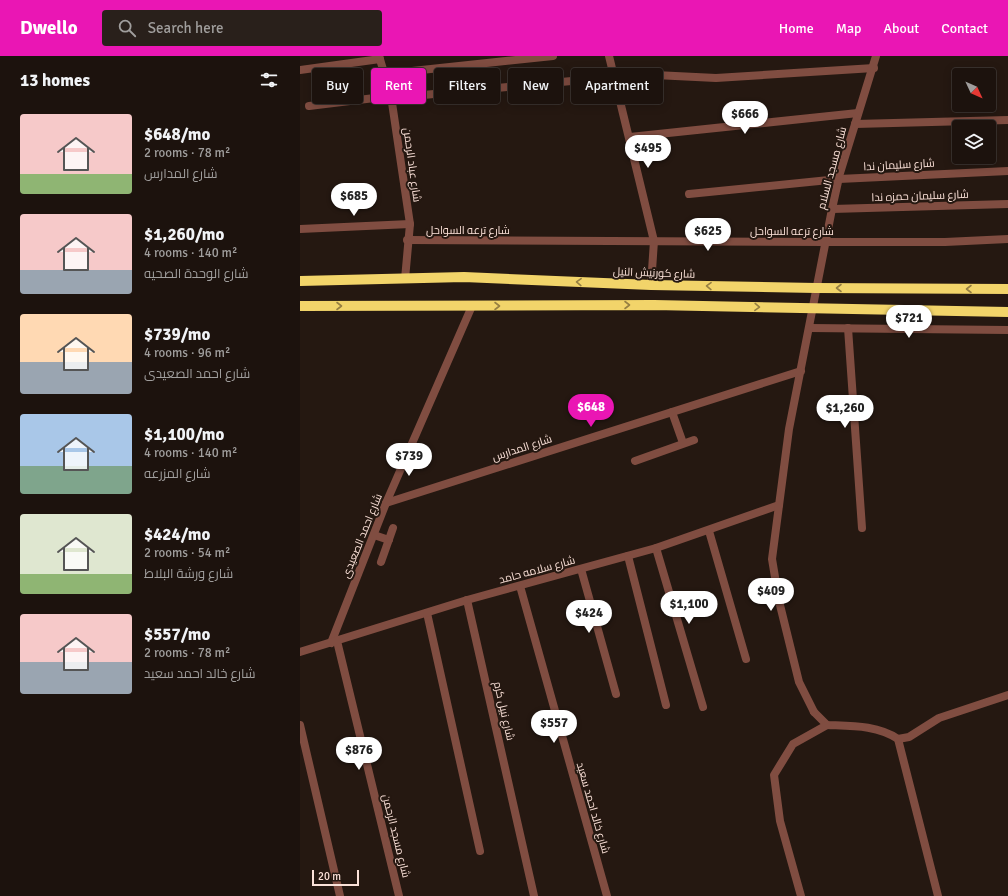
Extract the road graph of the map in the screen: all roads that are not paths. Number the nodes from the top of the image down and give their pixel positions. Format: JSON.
{"nodes":[{"id":1,"x":553,"y":56,"type":"edge"},
{"id":2,"x":609,"y":56,"type":"edge"},
{"id":3,"x":876,"y":56,"type":"edge"},
{"id":4,"x":379,"y":57,"type":"edge"},
{"id":5,"x":382,"y":68,"type":"edge"},
{"id":6,"x":612,"y":68,"type":"edge"},
{"id":7,"x":874,"y":68,"type":"junction"},
{"id":8,"x":300,"y":70,"type":"edge"},
{"id":9,"x":426,"y":70,"type":"edge"},
{"id":10,"x":663,"y":75,"type":"edge"},
{"id":11,"x":571,"y":82,"type":"edge"},
{"id":12,"x":426,"y":94,"type":"edge"},
{"id":13,"x":371,"y":99,"type":"edge"},
{"id":14,"x":392,"y":104,"type":"edge"},
{"id":15,"x":622,"y":104,"type":"edge"},
{"id":16,"x":309,"y":106,"type":"dead end"},
{"id":17,"x":858,"y":113,"type":"junction"},
{"id":18,"x":1008,"y":120,"type":"edge"},
{"id":19,"x":855,"y":124,"type":"junction"},
{"id":20,"x":630,"y":137,"type":"junction"},
{"id":21,"x":1008,"y":171,"type":"edge"},
{"id":22,"x":839,"y":179,"type":"junction"},
{"id":23,"x":689,"y":194,"type":"dead end"},
{"id":24,"x":1008,"y":204,"type":"edge"},
{"id":25,"x":832,"y":209,"type":"junction"},
{"id":26,"x":410,"y":224,"type":"junction"},
{"id":27,"x":300,"y":229,"type":"edge"},
{"id":28,"x":1008,"y":239,"type":"edge"},
{"id":29,"x":407,"y":240,"type":"junction"},
{"id":30,"x":654,"y":241,"type":"junction"},
{"id":31,"x":826,"y":242,"type":"junction"},
{"id":32,"x":405,"y":279,"type":"junction"},
{"id":33,"x":300,"y":281,"type":"edge"},
{"id":34,"x":651,"y":285,"type":"junction"},
{"id":35,"x":816,"y":288,"type":"junction"},
{"id":36,"x":1008,"y":289,"type":"edge"},
{"id":37,"x":472,"y":306,"type":"junction"},
{"id":38,"x":301,"y":308,"type":"edge"},
{"id":39,"x":812,"y":309,"type":"junction"},
{"id":40,"x":1008,"y":312,"type":"edge"},
{"id":41,"x":810,"y":328,"type":"junction"},
{"id":42,"x":848,"y":328,"type":"junction"},
{"id":43,"x":1008,"y":330,"type":"edge"},
{"id":44,"x":801,"y":371,"type":"junction"},
{"id":45,"x":672,"y":412,"type":"junction"},
{"id":46,"x":694,"y":440,"type":"dead end"},
{"id":47,"x":684,"y":443,"type":"junction"},
{"id":48,"x":635,"y":461,"type":"dead end"},
{"id":49,"x":386,"y":503,"type":"junction"},
{"id":50,"x":779,"y":505,"type":"junction"},
{"id":51,"x":393,"y":528,"type":"dead end"},
{"id":52,"x":862,"y":528,"type":"dead end"},
{"id":53,"x":709,"y":531,"type":"junction"},
{"id":54,"x":374,"y":535,"type":"junction"},
{"id":55,"x":389,"y":540,"type":"junction"},
{"id":56,"x":656,"y":548,"type":"junction"},
{"id":57,"x":628,"y":556,"type":"junction"},
{"id":58,"x":381,"y":562,"type":"dead end"},
{"id":59,"x":581,"y":569,"type":"junction"},
{"id":60,"x":520,"y":586,"type":"junction"},
{"id":61,"x":467,"y":600,"type":"junction"},
{"id":62,"x":427,"y":613,"type":"junction"},
{"id":63,"x":334,"y":642,"type":"junction"},
{"id":64,"x":300,"y":652,"type":"edge"},
{"id":65,"x":746,"y":659,"type":"dead end"},
{"id":66,"x":616,"y":694,"type":"dead end"},
{"id":67,"x":1008,"y":695,"type":"edge"},
{"id":68,"x":666,"y":705,"type":"dead end"},
{"id":69,"x":703,"y":707,"type":"dead end"},
{"id":70,"x":300,"y":725,"type":"edge"},
{"id":71,"x":827,"y":725,"type":"junction"},
{"id":72,"x":898,"y":739,"type":"junction"},
{"id":73,"x":480,"y":851,"type":"dead end"},
{"id":74,"x":340,"y":896,"type":"edge"},
{"id":75,"x":399,"y":896,"type":"edge"},
{"id":76,"x":534,"y":896,"type":"edge"},
{"id":77,"x":607,"y":896,"type":"edge"},
{"id":78,"x":801,"y":896,"type":"edge"},
{"id":79,"x":938,"y":896,"type":"edge"}],
"edges":[{"from":1,"to":9,"type":"street"},
{"from":2,"to":6,"type":"street"},
{"from":3,"to":7,"type":"street","name":"شارع مسجد السلام"},
{"from":4,"to":5,"type":"street","name":"شارع عباد الرحمن"},
{"from":4,"to":8,"type":"street"},
{"from":7,"to":10,"type":"street"},
{"from":7,"to":17,"type":"street","name":"شارع مسجد السلام"},
{"from":11,"to":12,"type":"street"},
{"from":13,"to":16,"type":"street"},
{"from":14,"to":26,"type":"street","name":"شارع عباد الرحمن"},
{"from":15,"to":20,"type":"street"},
{"from":17,"to":19,"type":"street","name":"شارع مسجد السلام"},
{"from":17,"to":20,"type":"street"},
{"from":18,"to":19,"type":"street"},
{"from":19,"to":22,"type":"street","name":"شارع مسجد السلام"},
{"from":20,"to":30,"type":"street"},
{"from":21,"to":22,"type":"street","name":"شارع سليمان ندا"},
{"from":22,"to":23,"type":"street","name":"شارع سليمان ندا"},
{"from":22,"to":25,"type":"street","name":"شارع مسجد السلام"},
{"from":24,"to":25,"type":"street","name":"شارع سليمان حمزه ندا"},
{"from":25,"to":31,"type":"street","name":"شارع مسجد السلام"},
{"from":26,"to":27,"type":"street","name":"شارع ترعه السواحل"},
{"from":26,"to":29,"type":"street","name":"شارع عباد الرحمن"},
{"from":28,"to":31,"type":"street","name":"شارع ترعه السواحل"},
{"from":29,"to":30,"type":"street","name":"شارع ترعه السواحل"},
{"from":29,"to":32,"type":"street","name":"شارع عباد الرحمن"},
{"from":30,"to":31,"type":"street","name":"شارع ترعه السواحل"},
{"from":30,"to":34,"type":"street"},
{"from":31,"to":35,"type":"street","name":"شارع مسجد السلام"},
{"from":32,"to":33,"type":"main road","name":"شارع كورنيش النيل"},
{"from":34,"to":32,"type":"main road","name":"شارع كورنيش النيل","one_way":true},
{"from":35,"to":34,"type":"main road","name":"شارع كورنيش النيل","one_way":true},
{"from":36,"to":35,"type":"main road","name":"شارع كورنيش النيل","one_way":true},
{"from":35,"to":39,"type":"street","name":"شارع مسجد السلام"},
{"from":38,"to":37,"type":"main road","one_way":true},
{"from":37,"to":39,"type":"main road","one_way":true},
{"from":37,"to":49,"type":"street","name":"شارع احمد الصعيدى"},
{"from":39,"to":40,"type":"main road"},
{"from":39,"to":41,"type":"street","name":"شارع مسجد السلام"},
{"from":41,"to":42,"type":"street"},
{"from":41,"to":44,"type":"street","name":"شارع مسجد السلام"},
{"from":42,"to":43,"type":"street"},
{"from":42,"to":52,"type":"street"},
{"from":44,"to":45,"type":"street","name":"شارع المدارس"},
{"from":44,"to":50,"type":"street","name":"شارع مسجد السلام"},
{"from":45,"to":47,"type":"street"},
{"from":45,"to":49,"type":"street","name":"شارع المدارس"},
{"from":46,"to":47,"type":"street"},
{"from":47,"to":48,"type":"street"},
{"from":49,"to":54,"type":"street","name":"شارع احمد الصعيدى"},
{"from":50,"to":53,"type":"street","name":"شارع سلامه حامد"},
{"from":50,"to":71,"type":"street","name":"شارع مسجد السلام"},
{"from":51,"to":55,"type":"street"},
{"from":53,"to":56,"type":"street","name":"شارع سلامه حامد"},
{"from":53,"to":65,"type":"street"},
{"from":54,"to":55,"type":"street"},
{"from":54,"to":63,"type":"street","name":"شارع احمد الصعيدى"},
{"from":55,"to":58,"type":"street"},
{"from":56,"to":57,"type":"street","name":"شارع سلامه حامد"},
{"from":56,"to":69,"type":"street"},
{"from":57,"to":59,"type":"street","name":"شارع سلامه حامد"},
{"from":57,"to":68,"type":"street"},
{"from":59,"to":60,"type":"street","name":"شارع سلامه حامد"},
{"from":59,"to":66,"type":"street"},
{"from":60,"to":61,"type":"street","name":"شارع سلامه حامد"},
{"from":60,"to":77,"type":"street","name":"شارع خالد احمد سعيد"},
{"from":61,"to":62,"type":"street","name":"شارع سلامه حامد"},
{"from":61,"to":76,"type":"street","name":"شارع نبيل كرم"},
{"from":62,"to":63,"type":"street","name":"شارع سلامه حامد"},
{"from":62,"to":73,"type":"street"},
{"from":63,"to":64,"type":"street","name":"شارع سلامه حامد"},
{"from":63,"to":75,"type":"street","name":"شارع مسجد الرحمن"},
{"from":67,"to":72,"type":"street"},
{"from":70,"to":74,"type":"street"},
{"from":71,"to":72,"type":"street"},
{"from":71,"to":78,"type":"street"},
{"from":72,"to":79,"type":"street"}]}
